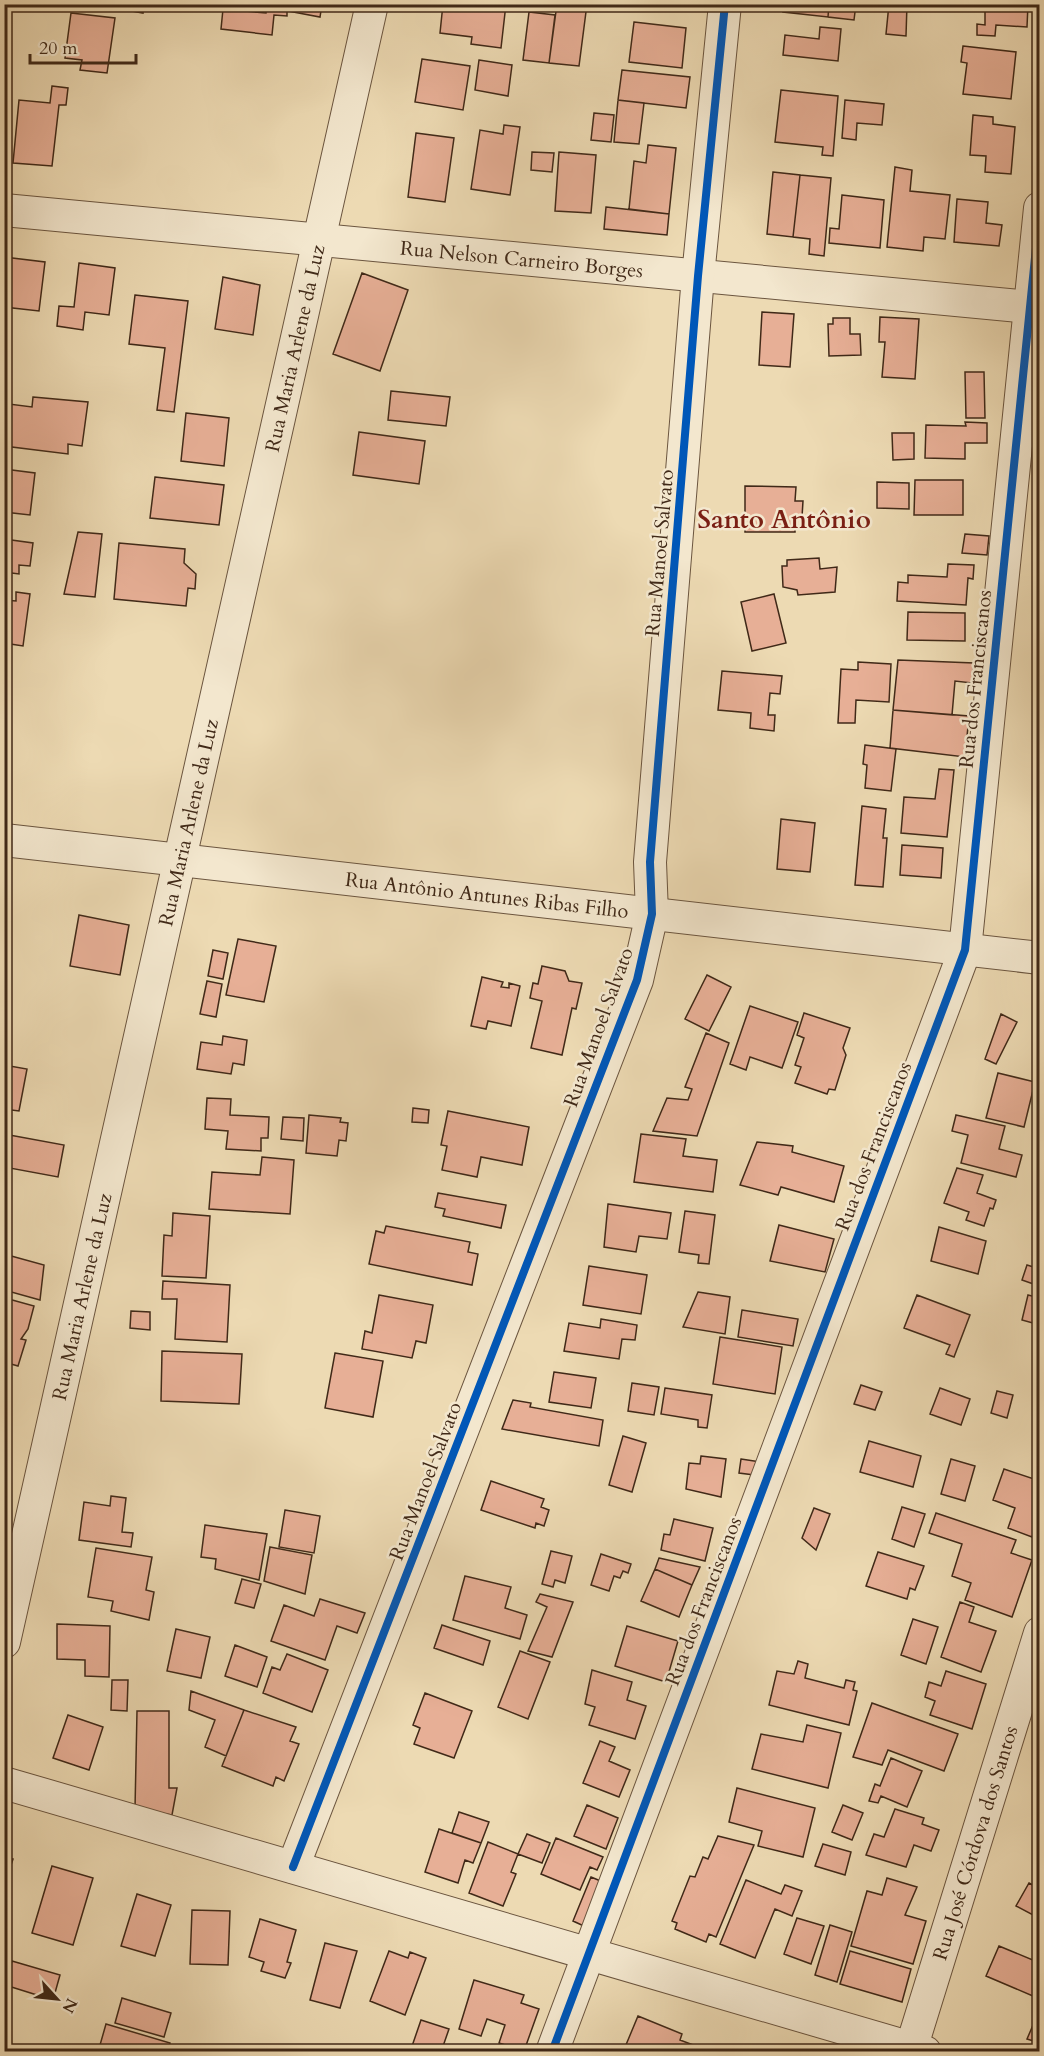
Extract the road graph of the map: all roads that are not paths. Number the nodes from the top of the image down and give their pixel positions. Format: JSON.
{"nodes":[{"id":1,"x":372,"y":4,"type":"edge"},
{"id":2,"x":725,"y":4,"type":"edge"},
{"id":3,"x":1040,"y":208,"type":"edge"},
{"id":4,"x":4,"y":210,"type":"edge"},
{"id":5,"x":321,"y":240,"type":"junction"},
{"id":6,"x":699,"y":276,"type":"junction"},
{"id":7,"x":1035,"y":307,"type":"edge"},
{"id":8,"x":4,"y":840,"type":"edge"},
{"id":9,"x":179,"y":860,"type":"junction"},
{"id":10,"x":652,"y":914,"type":"junction"},
{"id":11,"x":965,"y":950,"type":"junction"},
{"id":12,"x":1040,"y":958,"type":"edge"},
{"id":13,"x":1040,"y":1633,"type":"edge"},
{"id":14,"x":4,"y":1641,"type":"edge"},
{"id":15,"x":4,"y":1783,"type":"edge"},
{"id":16,"x":293,"y":1867,"type":"junction"},
{"id":17,"x":589,"y":1953,"type":"junction"},
{"id":18,"x":916,"y":2050,"type":"edge"},
{"id":19,"x":552,"y":2052,"type":"edge"}],
"edges":[{"from":1,"to":5,"type":"street","name":"Rua Maria Arlene da Luz"},
{"from":2,"to":6,"type":"street","name":"Rua Manoel Salvato"},
{"from":3,"to":7,"type":"street","name":"Rua dos Franciscanos"},
{"from":4,"to":5,"type":"street","name":"Rua Nelson Carneiro Borges"},
{"from":5,"to":6,"type":"street","name":"Rua Nelson Carneiro Borges"},
{"from":5,"to":9,"type":"street","name":"Rua Maria Arlene da Luz"},
{"from":6,"to":7,"type":"street","name":"Rua Nelson Carneiro Borges"},
{"from":6,"to":10,"type":"street","name":"Rua Manoel Salvato"},
{"from":7,"to":11,"type":"street","name":"Rua dos Franciscanos"},
{"from":8,"to":9,"type":"street","name":"Rua Antônio Antunes Ribas Filho"},
{"from":9,"to":10,"type":"street","name":"Rua Antônio Antunes Ribas Filho"},
{"from":9,"to":14,"type":"street","name":"Rua Maria Arlene da Luz"},
{"from":10,"to":11,"type":"street","name":"Rua Antônio Antunes Ribas Filho"},
{"from":10,"to":16,"type":"street","name":"Rua Manoel Salvato"},
{"from":11,"to":12,"type":"street","name":"Rua Antônio Antunes Ribas Filho"},
{"from":11,"to":17,"type":"street","name":"Rua dos Franciscanos"},
{"from":13,"to":18,"type":"street","name":"Rua José Córdova dos Santos"},
{"from":15,"to":16,"type":"street"},
{"from":16,"to":17,"type":"street"},
{"from":17,"to":18,"type":"street"},
{"from":17,"to":19,"type":"street","name":"Rua dos Franciscanos"}]}
